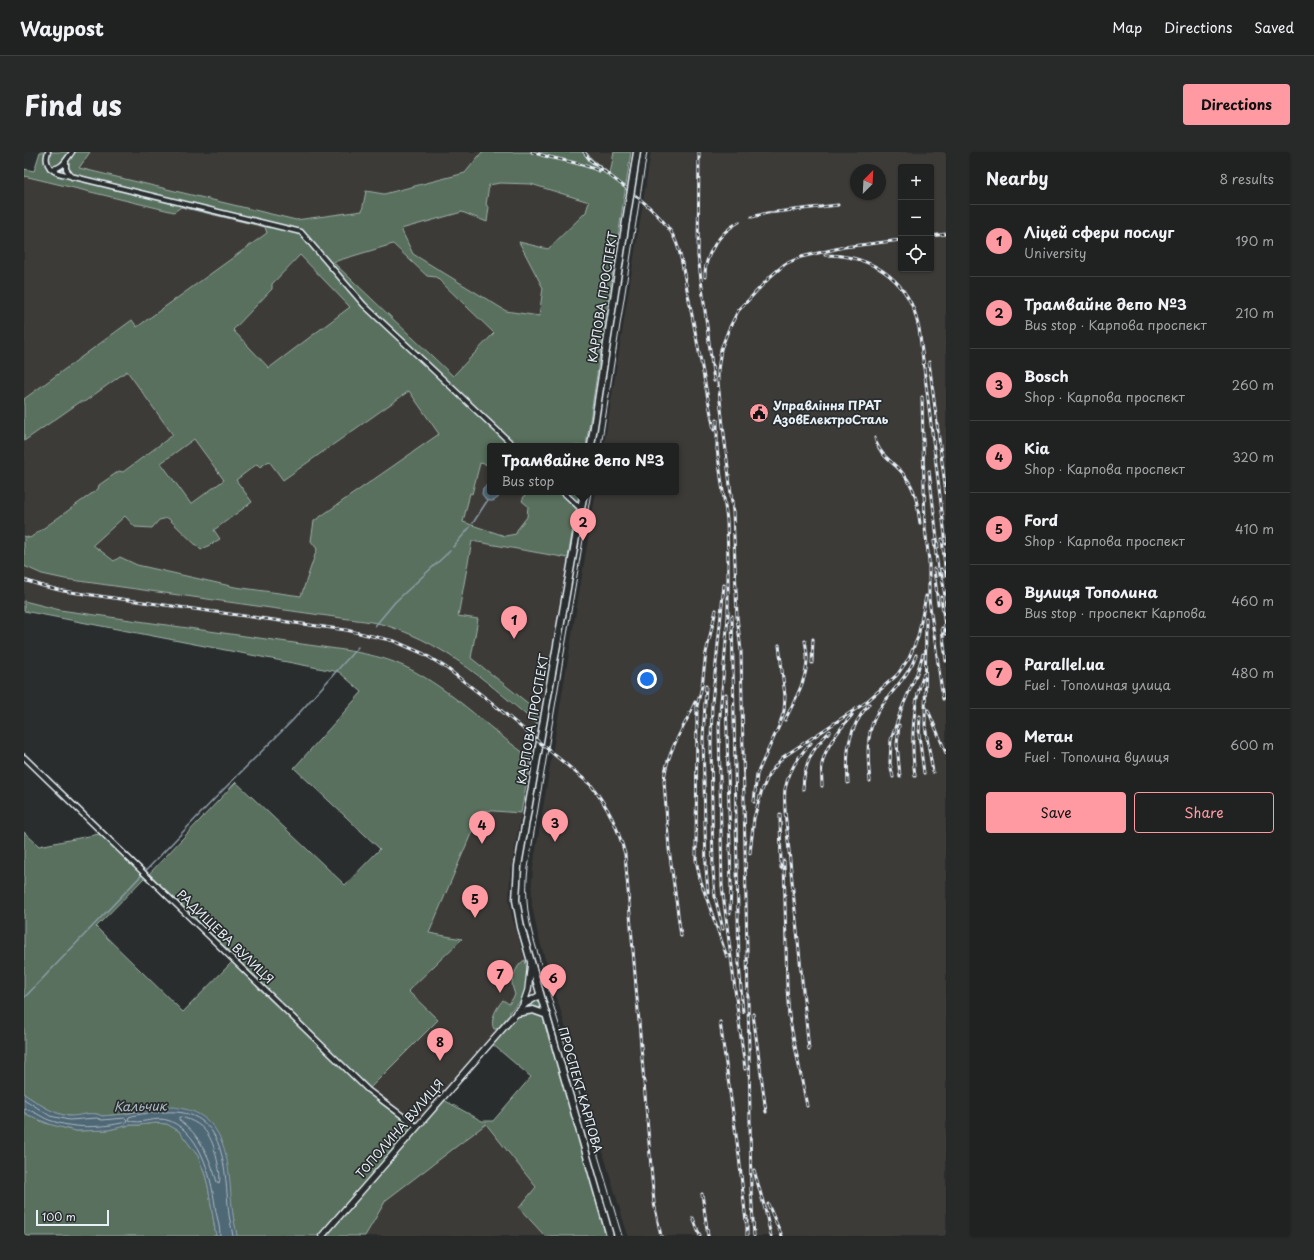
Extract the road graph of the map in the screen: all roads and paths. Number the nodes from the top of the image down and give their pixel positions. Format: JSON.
{"nodes":[{"id":1,"x":48,"y":152,"type":"edge"},
{"id":2,"x":72,"y":152,"type":"edge"},
{"id":3,"x":637,"y":152,"type":"edge"},
{"id":4,"x":67,"y":159,"type":"junction"},
{"id":5,"x":49,"y":168,"type":"junction"},
{"id":6,"x":72,"y":177,"type":"junction"},
{"id":7,"x":511,"y":443,"type":"edge"},
{"id":8,"x":591,"y":443,"type":"edge"},
{"id":9,"x":566,"y":495,"type":"edge"},
{"id":10,"x":583,"y":495,"type":"edge"},
{"id":11,"x":581,"y":509,"type":"junction"},
{"id":12,"x":24,"y":757,"type":"edge"},
{"id":13,"x":527,"y":949,"type":"joint"},
{"id":14,"x":531,"y":962,"type":"junction"},
{"id":15,"x":540,"y":995,"type":"junction"},
{"id":16,"x":522,"y":1008,"type":"junction"},
{"id":17,"x":516,"y":1013,"type":"junction"},
{"id":18,"x":547,"y":1015,"type":"junction"},
{"id":19,"x":416,"y":1126,"type":"junction"},
{"id":20,"x":322,"y":1236,"type":"edge"},
{"id":21,"x":610,"y":1236,"type":"edge"}],
"edges":[{"from":1,"to":5,"type":"street"},
{"from":2,"to":4,"type":"street"},
{"from":3,"to":8,"type":"main road","name":"КАРПОВА ПРОСПЕКТ","bridge":true},
{"from":4,"to":5,"type":"street"},
{"from":4,"to":6,"type":"street"},
{"from":5,"to":6,"type":"street"},
{"from":6,"to":7,"type":"street"},
{"from":9,"to":11,"type":"street"},
{"from":10,"to":11,"type":"main road","name":"КАРПОВА ПРОСПЕКТ"},
{"from":11,"to":13,"type":"main road","name":"КАРПОВА ПРОСПЕКТ"},
{"from":12,"to":19,"type":"street","name":"РАДИЩЕВА ВУЛИЦЯ"},
{"from":13,"to":14,"type":"main road","name":"ПРОСПЕКТ КАРПОВА"},
{"from":14,"to":15,"type":"main road","name":"ПРОСПЕКТ КАРПОВА"},
{"from":14,"to":16,"type":"main road"},
{"from":15,"to":16,"type":"main road","name":"ТОПОЛИНА ВУЛИЦЯ"},
{"from":15,"to":18,"type":"main road","name":"ПРОСПЕКТ КАРПОВА"},
{"from":16,"to":17,"type":"main road","name":"ТОПОЛИНА ВУЛИЦЯ"},
{"from":17,"to":18,"type":"main road"},
{"from":17,"to":19,"type":"main road","name":"ТОПОЛИНА ВУЛИЦЯ"},
{"from":18,"to":21,"type":"main road","name":"ПРОСПЕКТ КАРПОВА"},
{"from":19,"to":20,"type":"main road","name":"ТОПОЛИНА ВУЛИЦЯ"}]}
